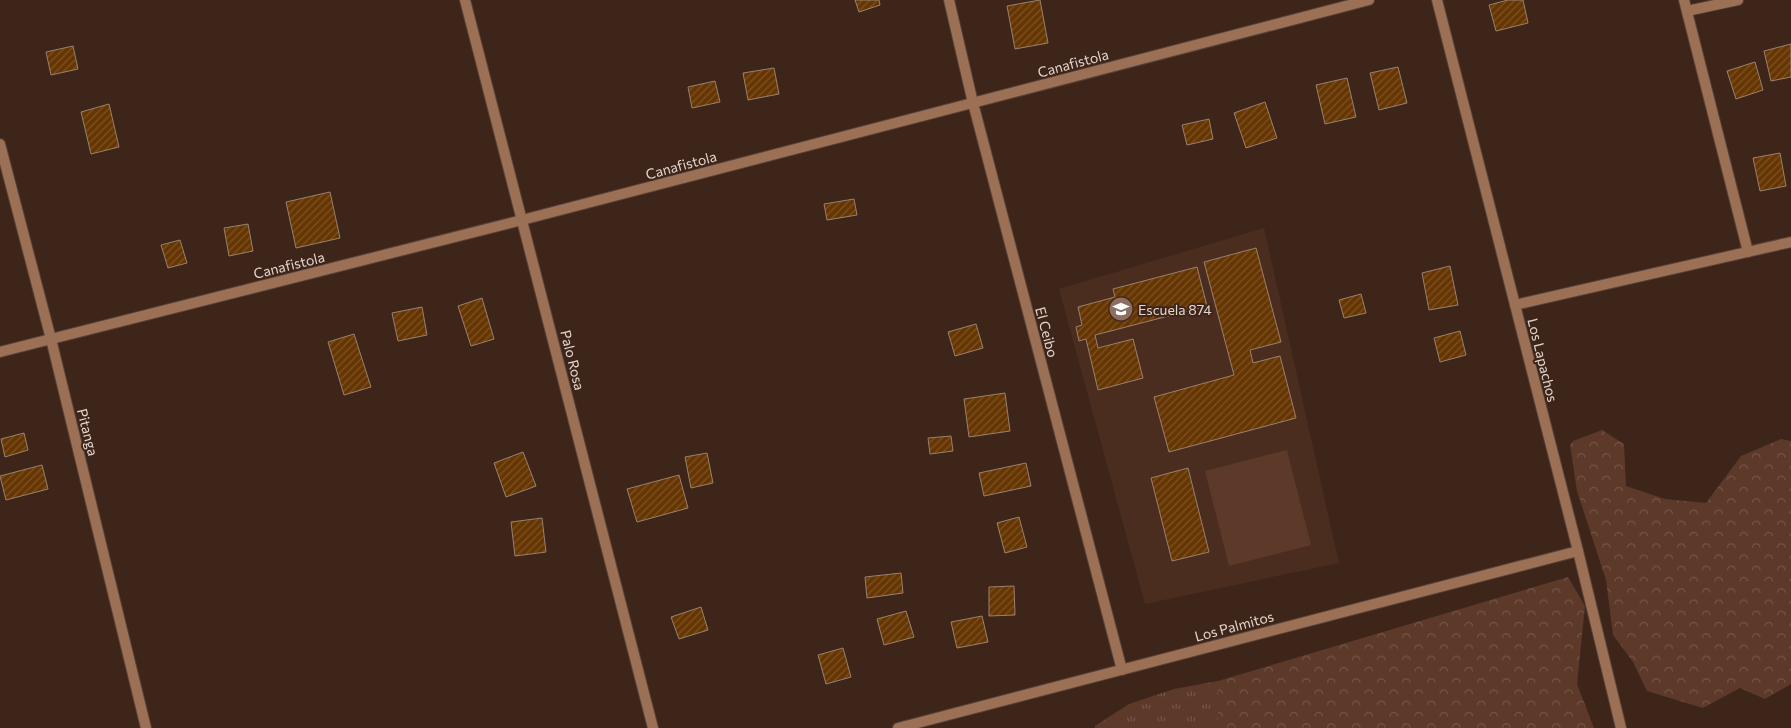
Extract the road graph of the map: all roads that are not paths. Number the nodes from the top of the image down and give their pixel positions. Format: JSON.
{"nodes":[{"id":1,"x":465,"y":0,"type":"edge"},
{"id":2,"x":949,"y":0,"type":"edge"},
{"id":3,"x":1369,"y":0,"type":"edge"},
{"id":4,"x":1437,"y":0,"type":"edge"},
{"id":5,"x":1684,"y":0,"type":"edge"},
{"id":6,"x":1738,"y":0,"type":"edge"},
{"id":7,"x":1687,"y":11,"type":"junction"},
{"id":8,"x":973,"y":103,"type":"junction"},
{"id":9,"x":0,"y":144,"type":"edge"},
{"id":10,"x":522,"y":220,"type":"junction"},
{"id":11,"x":1791,"y":242,"type":"edge"},
{"id":12,"x":1748,"y":252,"type":"junction"},
{"id":13,"x":1515,"y":305,"type":"junction"},
{"id":14,"x":51,"y":340,"type":"junction"},
{"id":15,"x":0,"y":352,"type":"edge"},
{"id":16,"x":1578,"y":552,"type":"junction"},
{"id":17,"x":1122,"y":670,"type":"junction"},
{"id":18,"x":146,"y":728,"type":"edge"},
{"id":19,"x":653,"y":728,"type":"edge"},
{"id":20,"x":898,"y":728,"type":"edge"},
{"id":21,"x":1621,"y":728,"type":"edge"}],
"edges":[{"from":1,"to":10,"type":"street","name":"Palo Rosa"},
{"from":2,"to":8,"type":"street","name":"El Ceibo"},
{"from":3,"to":8,"type":"street","name":"Canafistola"},
{"from":4,"to":13,"type":"street","name":"Los Lapachos"},
{"from":5,"to":7,"type":"street"},
{"from":6,"to":7,"type":"street"},
{"from":7,"to":12,"type":"street"},
{"from":8,"to":10,"type":"street","name":"Canafistola"},
{"from":8,"to":17,"type":"street","name":"El Ceibo"},
{"from":9,"to":14,"type":"street","name":"Pitanga"},
{"from":10,"to":14,"type":"street","name":"Canafistola"},
{"from":10,"to":19,"type":"street","name":"Palo Rosa"},
{"from":11,"to":12,"type":"street"},
{"from":12,"to":13,"type":"street"},
{"from":13,"to":16,"type":"street","name":"Los Lapachos"},
{"from":14,"to":15,"type":"street","name":"Canafistola"},
{"from":14,"to":18,"type":"street","name":"Pitanga"},
{"from":16,"to":17,"type":"street","name":"Los Palmitos"},
{"from":16,"to":21,"type":"street","name":"Los Lapachos"},
{"from":17,"to":20,"type":"street","name":"Los Palmitos"}]}
